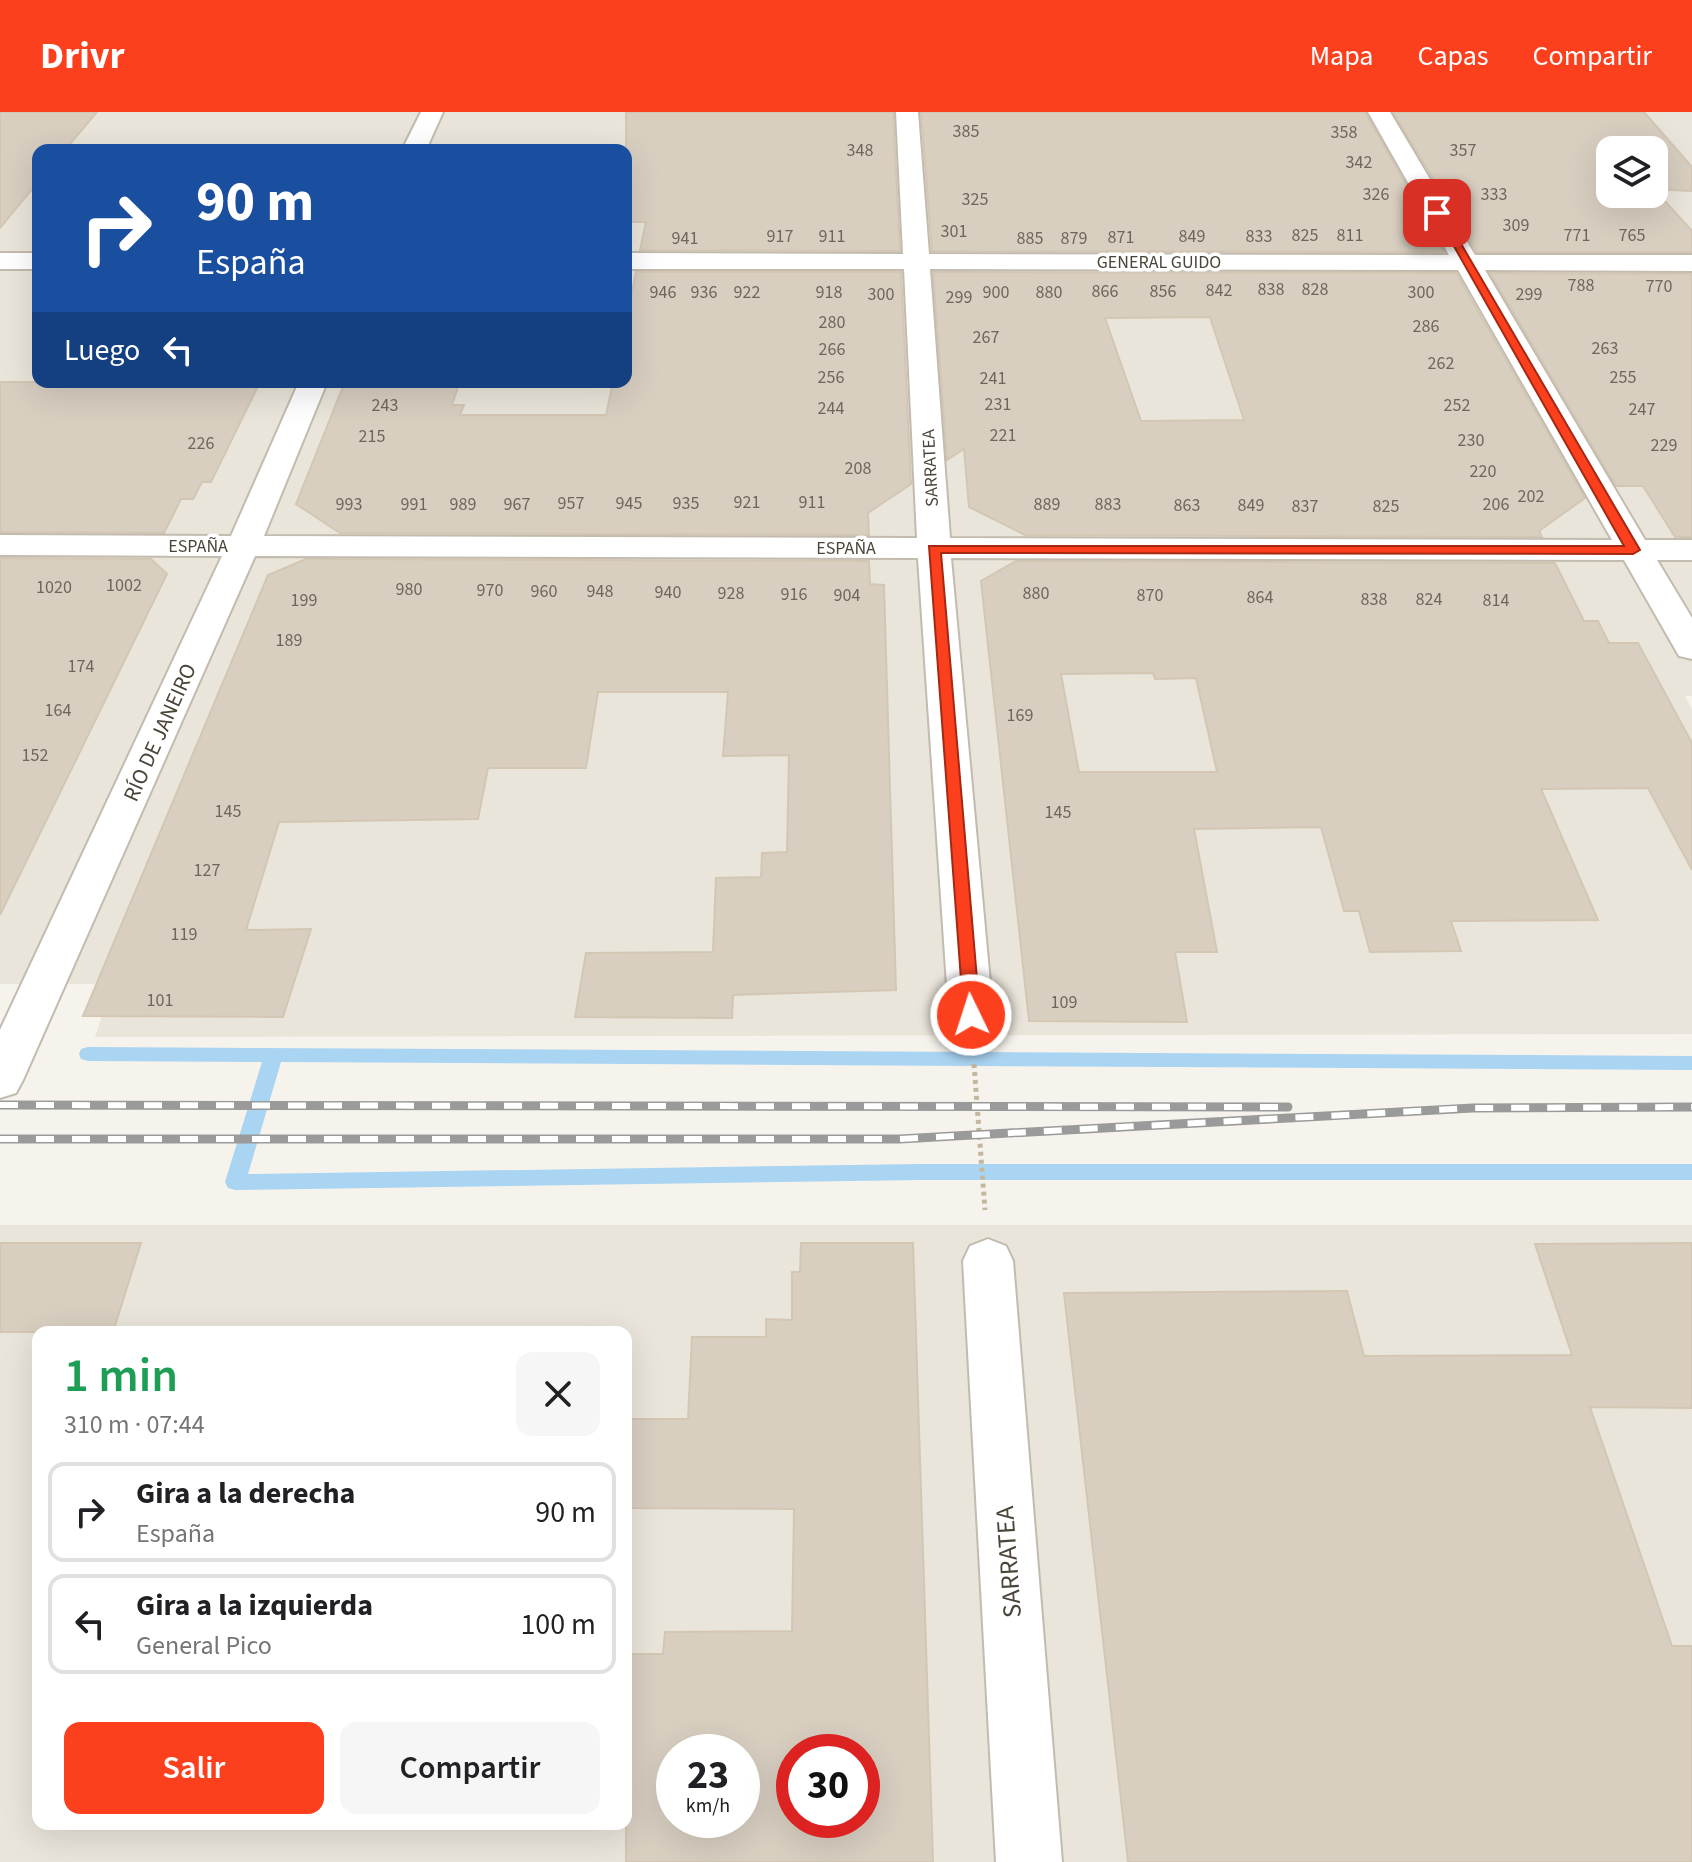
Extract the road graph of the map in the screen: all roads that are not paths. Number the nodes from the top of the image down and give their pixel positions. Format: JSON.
{"nodes":[{"id":1,"x":432,"y":112,"type":"edge"},
{"id":2,"x":907,"y":112,"type":"edge"},
{"id":3,"x":1379,"y":112,"type":"edge"},
{"id":4,"x":417,"y":144,"type":"edge"},
{"id":5,"x":0,"y":261,"type":"edge"},
{"id":6,"x":32,"y":261,"type":"edge"},
{"id":7,"x":632,"y":261,"type":"edge"},
{"id":8,"x":917,"y":261,"type":"junction"},
{"id":9,"x":1692,"y":263,"type":"edge"},
{"id":10,"x":1467,"y":264,"type":"junction"},
{"id":11,"x":310,"y":388,"type":"edge"},
{"id":12,"x":0,"y":545,"type":"edge"},
{"id":13,"x":243,"y":546,"type":"junction"},
{"id":14,"x":934,"y":549,"type":"junction"},
{"id":15,"x":1633,"y":550,"type":"junction"},
{"id":16,"x":1692,"y":550,"type":"edge"},
{"id":17,"x":1692,"y":648,"type":"edge"},
{"id":18,"x":18,"y":1002,"type":"edge"},
{"id":19,"x":971,"y":1015,"type":"dead end"},
{"id":20,"x":0,"y":1080,"type":"edge"},
{"id":21,"x":988,"y":1261,"type":"dead end"},
{"id":22,"x":1029,"y":1862,"type":"edge"}],
"edges":[{"from":1,"to":4,"type":"street"},
{"from":2,"to":8,"type":"street","name":"SARRATEA"},
{"from":3,"to":10,"type":"street"},
{"from":5,"to":6,"type":"street"},
{"from":7,"to":8,"type":"street","name":"GENERAL GUIDO"},
{"from":8,"to":10,"type":"street","name":"GENERAL GUIDO"},
{"from":8,"to":14,"type":"street","name":"SARRATEA"},
{"from":9,"to":10,"type":"street","name":"GENERAL GUIDO"},
{"from":10,"to":15,"type":"street"},
{"from":11,"to":13,"type":"street","name":"RÍO DE JANEIRO"},
{"from":12,"to":13,"type":"street","name":"ESPAÑA"},
{"from":13,"to":14,"type":"street","name":"ESPAÑA"},
{"from":13,"to":18,"type":"street","name":"RÍO DE JANEIRO"},
{"from":14,"to":15,"type":"street","name":"ESPAÑA"},
{"from":14,"to":19,"type":"street","name":"SARRATEA"},
{"from":15,"to":16,"type":"street","name":"ESPAÑA"},
{"from":15,"to":17,"type":"street"},
{"from":18,"to":20,"type":"street","name":"RÍO DE JANEIRO"},
{"from":21,"to":22,"type":"street","name":"SARRATEA"}]}
